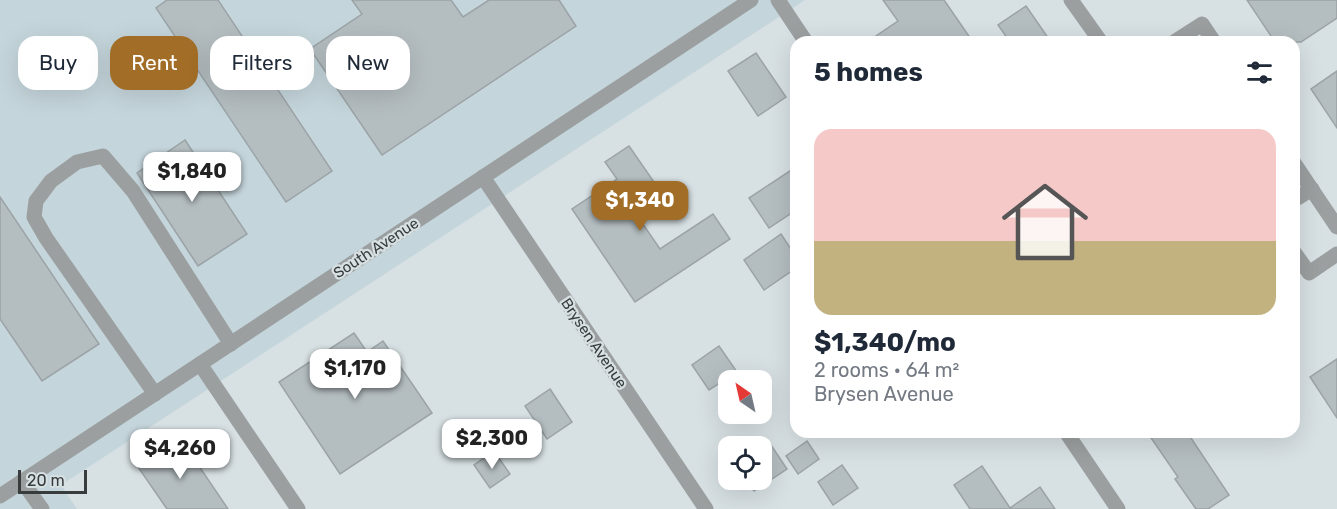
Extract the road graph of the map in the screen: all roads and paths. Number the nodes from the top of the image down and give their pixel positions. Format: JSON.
{"nodes":[{"id":1,"x":752,"y":0,"type":"edge"},
{"id":2,"x":778,"y":0,"type":"edge"},
{"id":3,"x":1071,"y":0,"type":"edge"},
{"id":4,"x":802,"y":36,"type":"edge"},
{"id":5,"x":1097,"y":36,"type":"edge"},
{"id":6,"x":1183,"y":36,"type":"edge"},
{"id":7,"x":1210,"y":36,"type":"edge"},
{"id":8,"x":1300,"y":172,"type":"edge"},
{"id":9,"x":483,"y":177,"type":"junction"},
{"id":10,"x":1312,"y":189,"type":"junction"},
{"id":11,"x":1300,"y":196,"type":"edge"},
{"id":12,"x":1337,"y":227,"type":"edge"},
{"id":13,"x":1337,"y":254,"type":"edge"},
{"id":14,"x":1300,"y":261,"type":"edge"},
{"id":15,"x":231,"y":344,"type":"junction"},
{"id":16,"x":200,"y":364,"type":"junction"},
{"id":17,"x":155,"y":394,"type":"junction"},
{"id":18,"x":1070,"y":438,"type":"edge"},
{"id":19,"x":22,"y":481,"type":"junction"},
{"id":20,"x":0,"y":496,"type":"edge"},
{"id":21,"x":42,"y":509,"type":"edge"},
{"id":22,"x":298,"y":509,"type":"edge"},
{"id":23,"x":706,"y":509,"type":"edge"},
{"id":24,"x":1118,"y":509,"type":"edge"}],
"edges":[{"from":1,"to":9,"type":"street","name":"South Avenue"},
{"from":2,"to":4,"type":"street"},
{"from":3,"to":5,"type":"street"},
{"from":6,"to":7,"type":"street"},
{"from":8,"to":10,"type":"street"},
{"from":9,"to":15,"type":"street","name":"South Avenue"},
{"from":9,"to":23,"type":"street","name":"Brysen Avenue"},
{"from":10,"to":11,"type":"street"},
{"from":10,"to":12,"type":"street"},
{"from":13,"to":14,"type":"street"},
{"from":15,"to":16,"type":"street","name":"South Avenue"},
{"from":15,"to":17,"type":"street"},
{"from":16,"to":17,"type":"street","name":"South Avenue"},
{"from":16,"to":22,"type":"street"},
{"from":17,"to":19,"type":"street","name":"South Avenue"},
{"from":18,"to":24,"type":"street"},
{"from":19,"to":20,"type":"street","name":"South Avenue"},
{"from":19,"to":21,"type":"street"}]}
